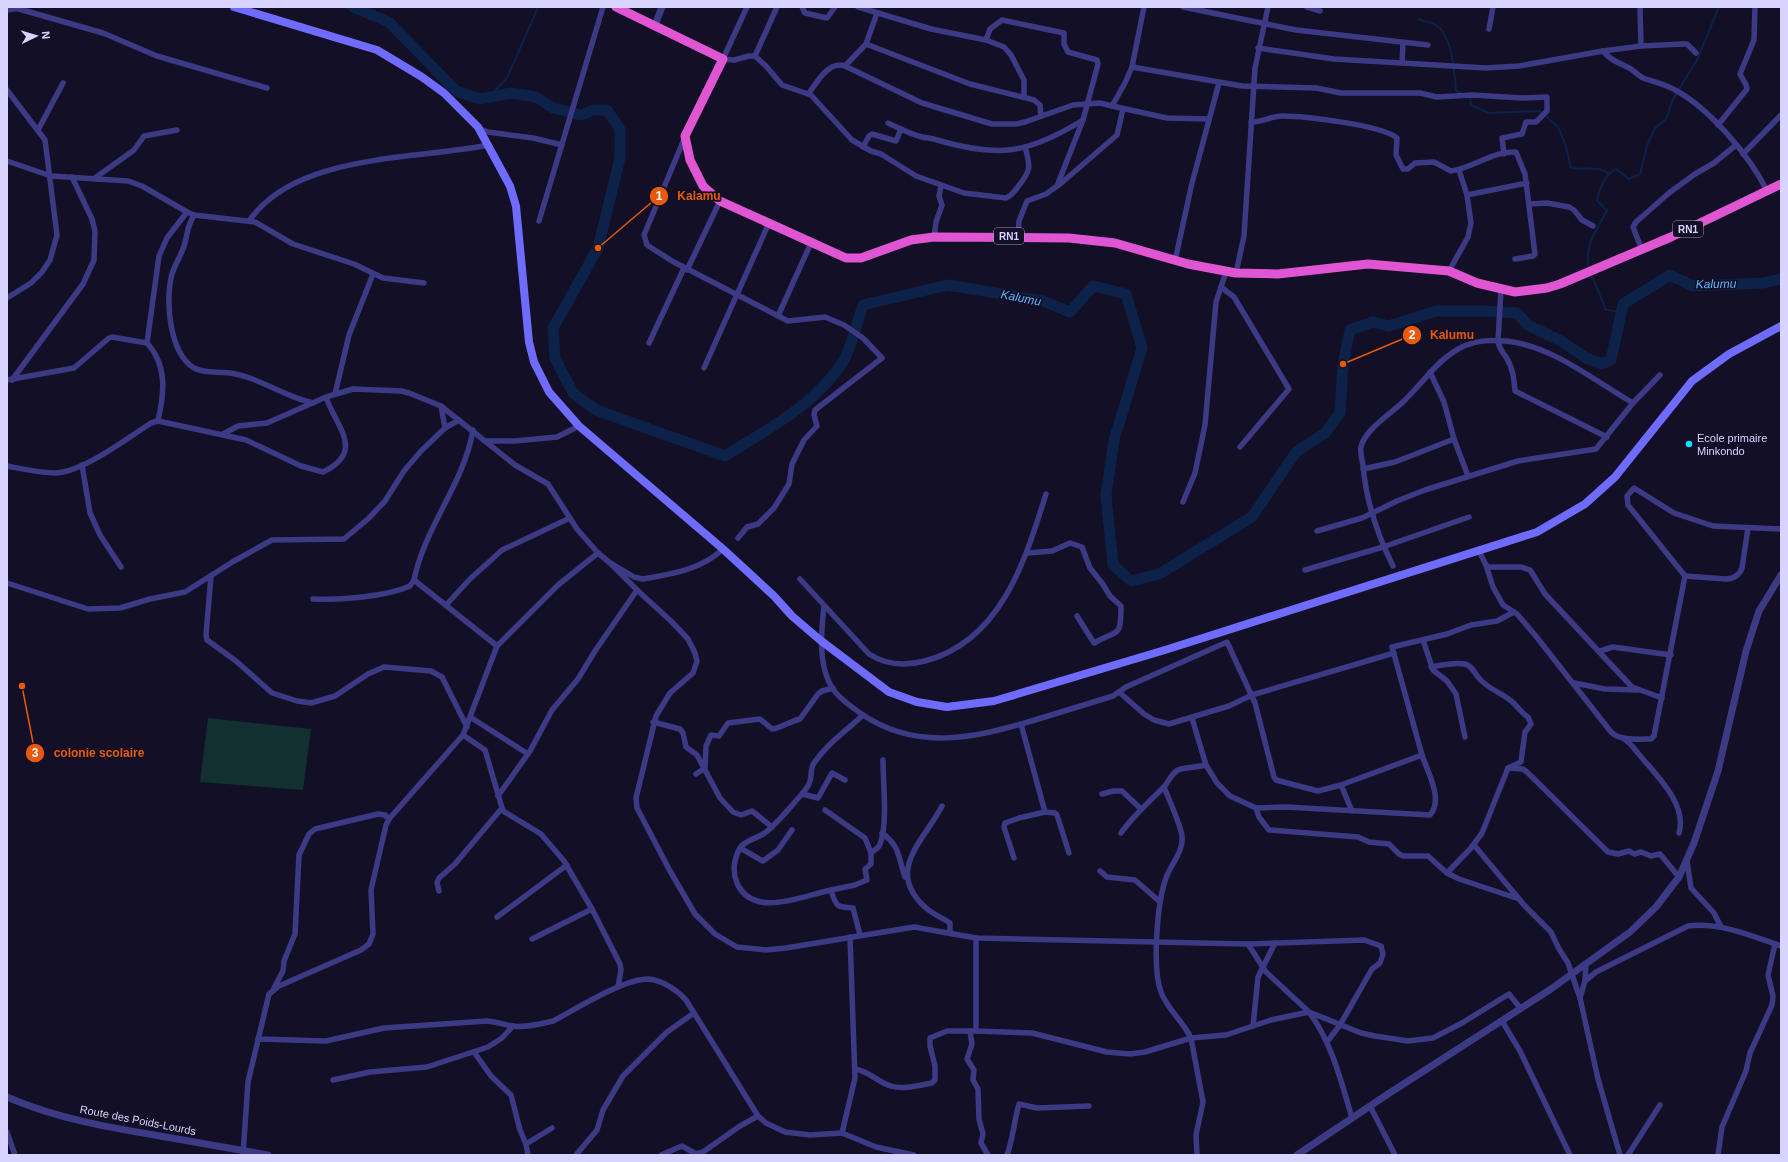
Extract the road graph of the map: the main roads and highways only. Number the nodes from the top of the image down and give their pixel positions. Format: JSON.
{"nodes":[{"id":1,"x":234,"y":7,"type":"edge"},
{"id":2,"x":616,"y":7,"type":"edge"},
{"id":3,"x":1781,"y":184,"type":"edge"},
{"id":4,"x":1781,"y":326,"type":"edge"}],
"edges":[{"from":1,"to":4,"type":"main road"},
{"from":2,"to":3,"type":"highway","number":"RN1"}]}
